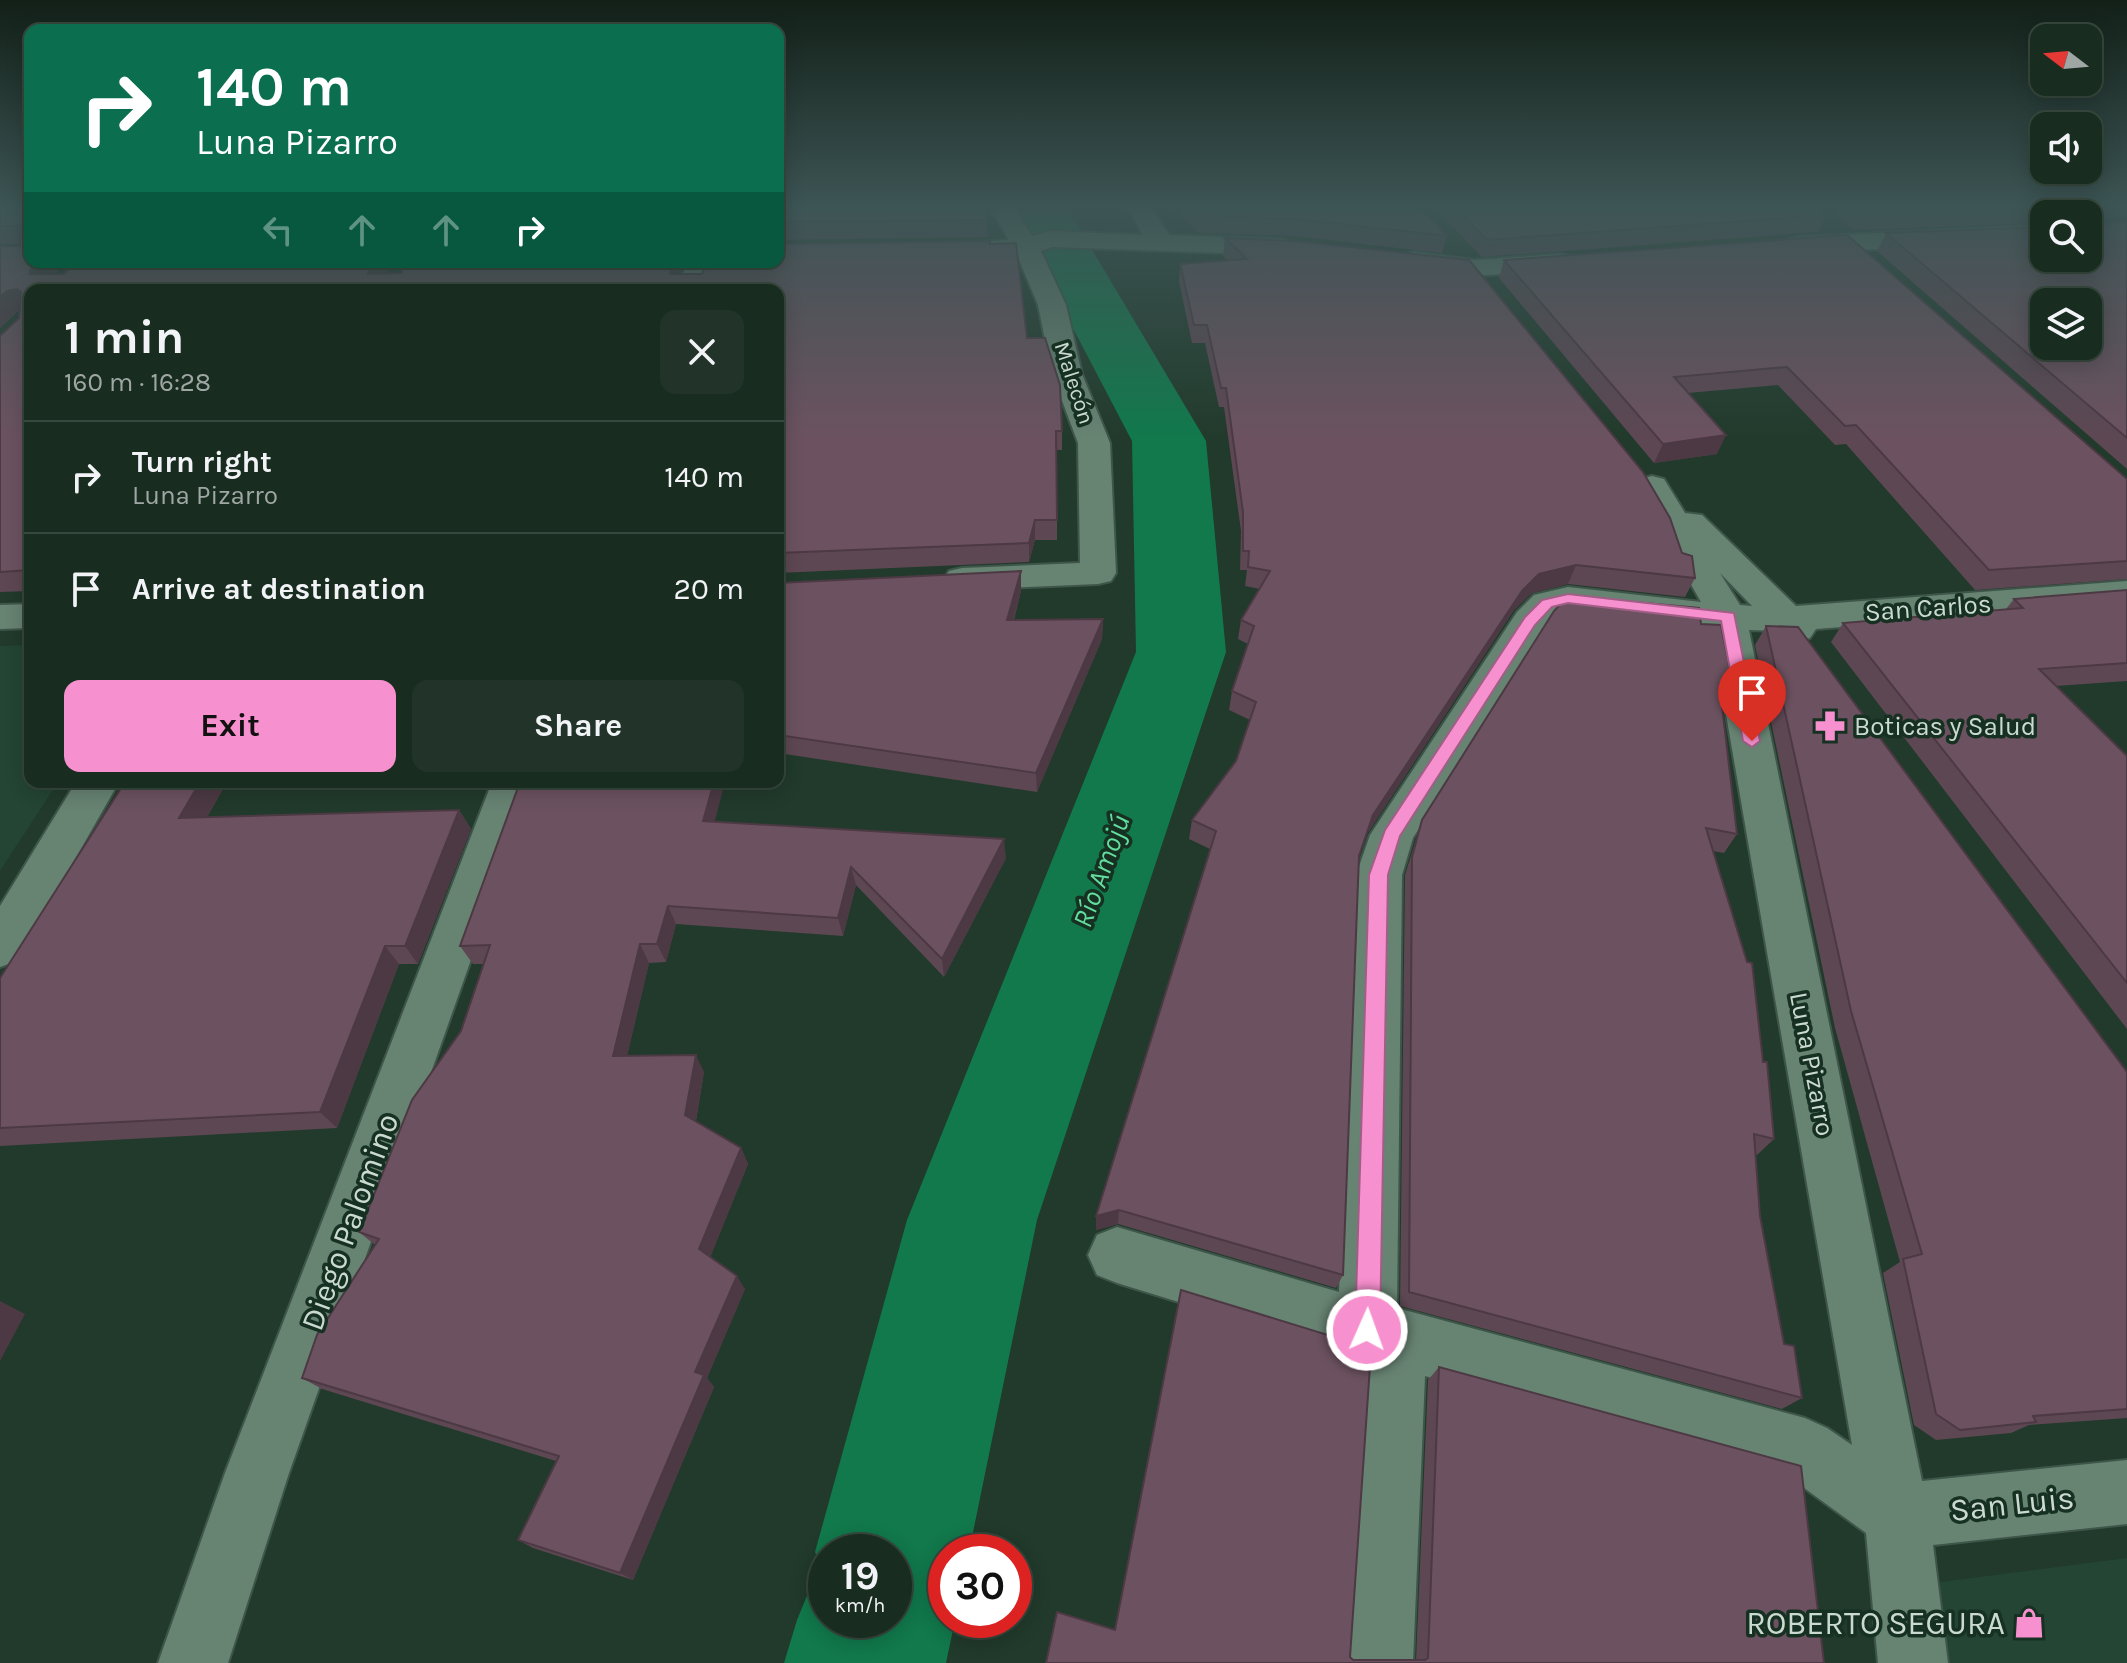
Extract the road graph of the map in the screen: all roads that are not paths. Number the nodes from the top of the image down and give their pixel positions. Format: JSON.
{"nodes":[{"id":1,"x":1047,"y":284,"type":"edge"},
{"id":2,"x":1487,"y":284,"type":"edge"},
{"id":3,"x":1503,"y":304,"type":"edge"},
{"id":4,"x":930,"y":581,"type":"edge"},
{"id":5,"x":2127,"y":593,"type":"edge"},
{"id":6,"x":24,"y":616,"type":"edge"},
{"id":7,"x":0,"y":617,"type":"edge"},
{"id":8,"x":1728,"y":617,"type":"junction"},
{"id":9,"x":1790,"y":619,"type":"junction"},
{"id":10,"x":1818,"y":657,"type":"edge"},
{"id":11,"x":94,"y":788,"type":"edge"},
{"id":12,"x":511,"y":788,"type":"edge"},
{"id":13,"x":0,"y":947,"type":"edge"},
{"id":14,"x":1117,"y":1255,"type":"dead end"},
{"id":15,"x":1367,"y":1330,"type":"junction"},
{"id":16,"x":2127,"y":1492,"type":"edge"},
{"id":17,"x":1897,"y":1516,"type":"junction"},
{"id":18,"x":193,"y":1663,"type":"edge"},
{"id":19,"x":1378,"y":1663,"type":"edge"},
{"id":20,"x":1913,"y":1663,"type":"edge"}],
"edges":[{"from":1,"to":4,"type":"street","name":"Malecón"},
{"from":2,"to":3,"type":"street"},
{"from":5,"to":9,"type":"street","name":"San Carlos"},
{"from":6,"to":7,"type":"street"},
{"from":8,"to":9,"type":"street","name":"San Carlos"},
{"from":8,"to":9,"type":"street","name":"Luna Pizarro"},
{"from":8,"to":15,"type":"street","name":"San Carlos"},
{"from":8,"to":17,"type":"street","name":"Luna Pizarro"},
{"from":9,"to":10,"type":"street"},
{"from":11,"to":13,"type":"street"},
{"from":12,"to":18,"type":"street","name":"Diego Palomino"},
{"from":14,"to":15,"type":"street"},
{"from":15,"to":17,"type":"street"},
{"from":15,"to":19,"type":"street"},
{"from":16,"to":17,"type":"street","name":"San Luis"},
{"from":17,"to":20,"type":"street","name":"Luna Pizarro"}]}
